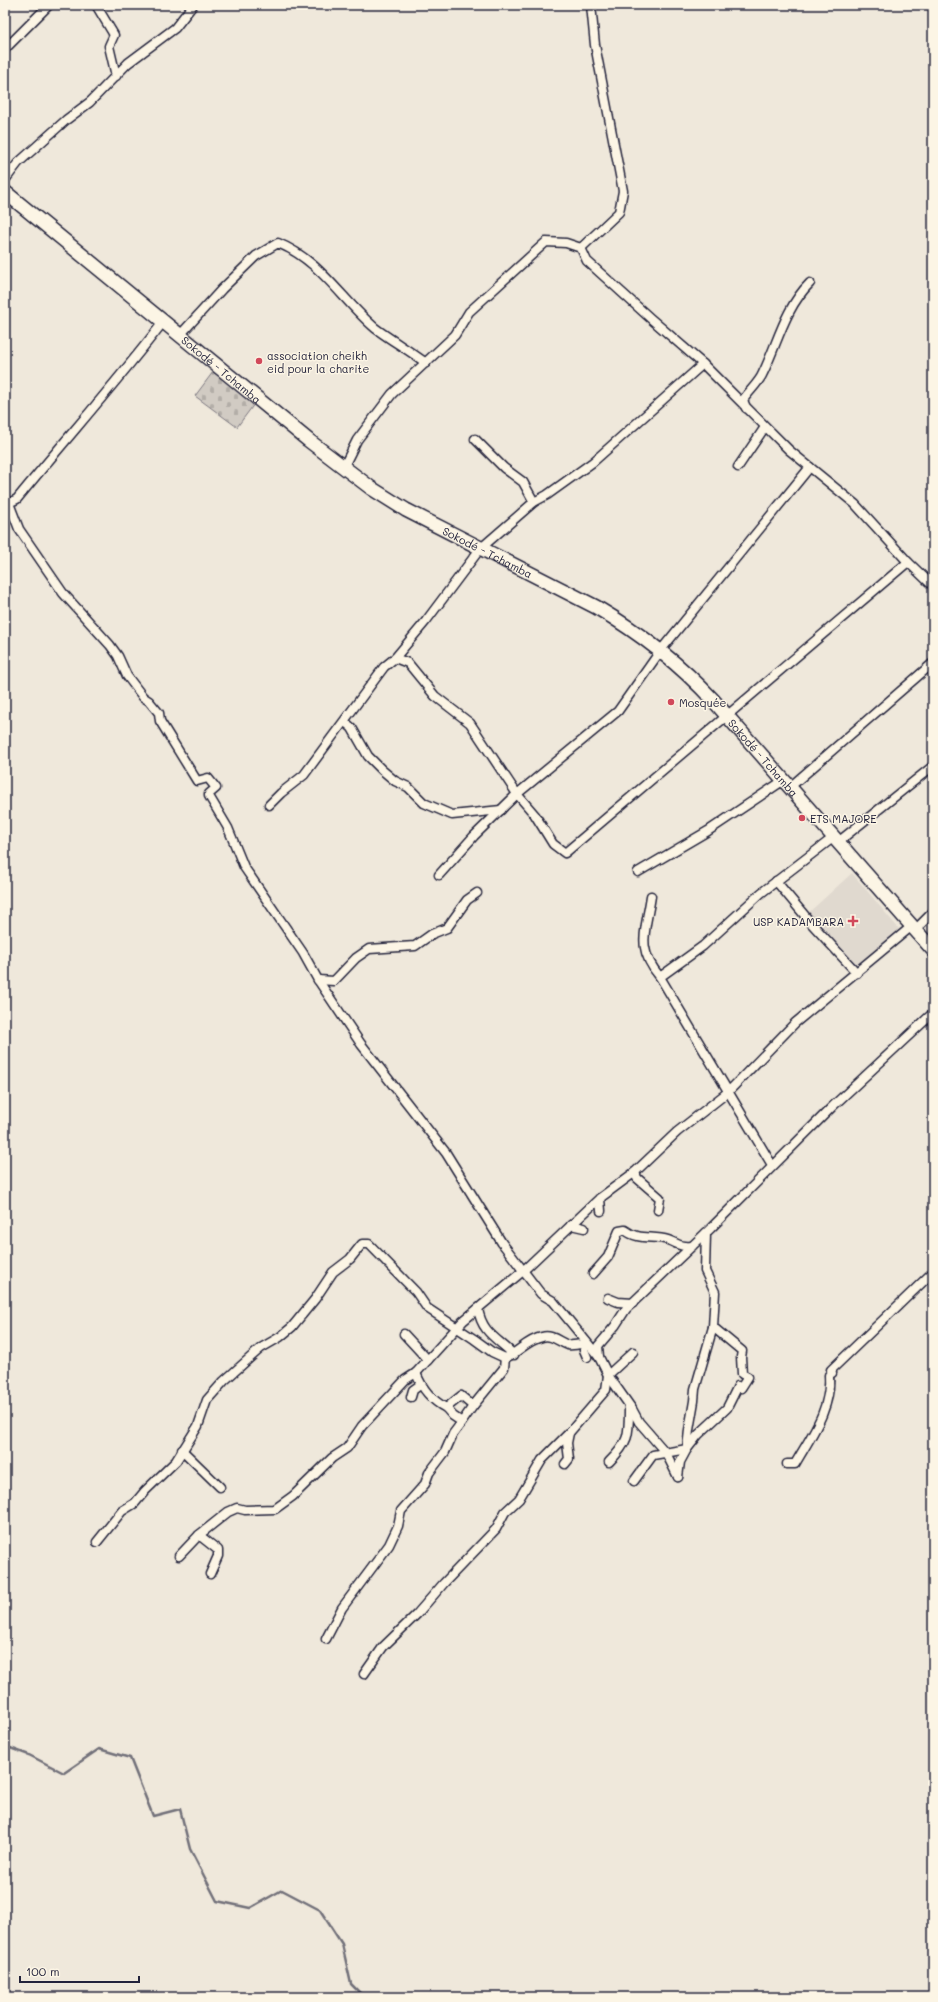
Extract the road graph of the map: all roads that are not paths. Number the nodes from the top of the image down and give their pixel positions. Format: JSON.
{"nodes":[{"id":1,"x":49,"y":5,"type":"edge"},
{"id":2,"x":96,"y":5,"type":"edge"},
{"id":3,"x":193,"y":5,"type":"edge"},
{"id":4,"x":591,"y":5,"type":"edge"},
{"id":5,"x":5,"y":49,"type":"edge"},
{"id":6,"x":116,"y":76,"type":"junction"},
{"id":7,"x":5,"y":180,"type":"edge"},
{"id":8,"x":5,"y":192,"type":"edge"},
{"id":9,"x":581,"y":248,"type":"junction"},
{"id":10,"x":810,"y":284,"type":"dead end"},
{"id":11,"x":164,"y":321,"type":"junction"},
{"id":12,"x":181,"y":334,"type":"junction"},
{"id":13,"x":426,"y":363,"type":"junction"},
{"id":14,"x":703,"y":364,"type":"junction"},
{"id":15,"x":746,"y":408,"type":"junction"},
{"id":16,"x":765,"y":427,"type":"junction"},
{"id":17,"x":475,"y":439,"type":"dead end"},
{"id":18,"x":810,"y":466,"type":"junction"},
{"id":19,"x":738,"y":467,"type":"dead end"},
{"id":20,"x":343,"y":468,"type":"junction"},
{"id":21,"x":534,"y":502,"type":"junction"},
{"id":22,"x":480,"y":549,"type":"junction"},
{"id":23,"x":908,"y":562,"type":"junction"},
{"id":24,"x":933,"y":586,"type":"edge"},
{"id":25,"x":661,"y":650,"type":"junction"},
{"id":26,"x":395,"y":658,"type":"junction"},
{"id":27,"x":933,"y":663,"type":"edge"},
{"id":28,"x":728,"y":716,"type":"junction"},
{"id":29,"x":345,"y":722,"type":"junction"},
{"id":30,"x":933,"y":766,"type":"edge"},
{"id":31,"x":787,"y":783,"type":"junction"},
{"id":32,"x":517,"y":794,"type":"junction"},
{"id":33,"x":269,"y":805,"type":"dead end"},
{"id":34,"x":501,"y":810,"type":"junction"},
{"id":35,"x":836,"y":839,"type":"junction"},
{"id":36,"x":638,"y":872,"type":"dead end"},
{"id":37,"x":439,"y":875,"type":"dead end"},
{"id":38,"x":776,"y":881,"type":"junction"},
{"id":39,"x":477,"y":893,"type":"dead end"},
{"id":40,"x":651,"y":896,"type":"dead end"},
{"id":41,"x":933,"y":912,"type":"edge"},
{"id":42,"x":913,"y":928,"type":"junction"},
{"id":43,"x":933,"y":950,"type":"edge"},
{"id":44,"x":857,"y":973,"type":"junction"},
{"id":45,"x":660,"y":977,"type":"junction"},
{"id":46,"x":318,"y":980,"type":"junction"},
{"id":47,"x":933,"y":1013,"type":"edge"},
{"id":48,"x":728,"y":1092,"type":"junction"},
{"id":49,"x":772,"y":1165,"type":"junction"},
{"id":50,"x":635,"y":1172,"type":"junction"},
{"id":51,"x":600,"y":1198,"type":"junction"},
{"id":52,"x":658,"y":1210,"type":"dead end"},
{"id":53,"x":601,"y":1211,"type":"dead end"},
{"id":54,"x":572,"y":1225,"type":"junction"},
{"id":55,"x":584,"y":1228,"type":"dead end"},
{"id":56,"x":706,"y":1233,"type":"junction"},
{"id":57,"x":692,"y":1246,"type":"junction"},
{"id":58,"x":523,"y":1271,"type":"junction"},
{"id":59,"x":933,"y":1272,"type":"edge"},
{"id":60,"x":593,"y":1274,"type":"dead end"},
{"id":61,"x":608,"y":1298,"type":"dead end"},
{"id":62,"x":633,"y":1303,"type":"junction"},
{"id":63,"x":478,"y":1309,"type":"junction"},
{"id":64,"x":713,"y":1327,"type":"junction"},
{"id":65,"x":456,"y":1328,"type":"junction"},
{"id":66,"x":404,"y":1334,"type":"dead end"},
{"id":67,"x":586,"y":1343,"type":"junction"},
{"id":68,"x":633,"y":1352,"type":"dead end"},
{"id":69,"x":514,"y":1355,"type":"junction"},
{"id":70,"x":587,"y":1357,"type":"dead end"},
{"id":71,"x":599,"y":1357,"type":"junction"},
{"id":72,"x":505,"y":1358,"type":"junction"},
{"id":73,"x":428,"y":1360,"type":"junction"},
{"id":74,"x":416,"y":1373,"type":"junction"},
{"id":75,"x":608,"y":1376,"type":"junction"},
{"id":76,"x":420,"y":1385,"type":"junction"},
{"id":77,"x":411,"y":1397,"type":"dead end"},
{"id":78,"x":473,"y":1406,"type":"junction"},
{"id":79,"x":628,"y":1406,"type":"junction"},
{"id":80,"x":446,"y":1408,"type":"junction"},
{"id":81,"x":462,"y":1422,"type":"junction"},
{"id":82,"x":569,"y":1433,"type":"junction"},
{"id":83,"x":687,"y":1449,"type":"junction"},
{"id":84,"x":182,"y":1450,"type":"junction"},
{"id":85,"x":666,"y":1453,"type":"junction"},
{"id":86,"x":609,"y":1462,"type":"dead end"},
{"id":87,"x":565,"y":1464,"type":"dead end"},
{"id":88,"x":787,"y":1464,"type":"dead end"},
{"id":89,"x":634,"y":1481,"type":"dead end"},
{"id":90,"x":220,"y":1488,"type":"dead end"},
{"id":91,"x":199,"y":1535,"type":"junction"},
{"id":92,"x":97,"y":1542,"type":"dead end"},
{"id":93,"x":179,"y":1556,"type":"dead end"},
{"id":94,"x":207,"y":1573,"type":"dead end"},
{"id":95,"x":326,"y":1639,"type":"dead end"},
{"id":96,"x":364,"y":1674,"type":"dead end"}],
"edges":[{"from":1,"to":5,"type":"street"},
{"from":2,"to":6,"type":"street"},
{"from":3,"to":6,"type":"street"},
{"from":4,"to":9,"type":"street"},
{"from":6,"to":7,"type":"street"},
{"from":8,"to":11,"type":"main road","name":"Sokodé - Tchamba"},
{"from":9,"to":13,"type":"street"},
{"from":9,"to":14,"type":"street"},
{"from":10,"to":15,"type":"street"},
{"from":11,"to":12,"type":"main road","name":"Sokodé - Tchamba"},
{"from":11,"to":46,"type":"street"},
{"from":12,"to":13,"type":"street"},
{"from":12,"to":20,"type":"main road","name":"Sokodé - Tchamba"},
{"from":13,"to":20,"type":"street"},
{"from":14,"to":15,"type":"street"},
{"from":14,"to":21,"type":"street"},
{"from":15,"to":16,"type":"street"},
{"from":16,"to":18,"type":"street"},
{"from":16,"to":19,"type":"street"},
{"from":17,"to":21,"type":"street"},
{"from":18,"to":23,"type":"street"},
{"from":18,"to":25,"type":"street"},
{"from":20,"to":22,"type":"main road","name":"Sokodé - Tchamba"},
{"from":21,"to":22,"type":"street"},
{"from":22,"to":25,"type":"main road","name":"Sokodé - Tchamba"},
{"from":22,"to":26,"type":"street"},
{"from":23,"to":24,"type":"street"},
{"from":23,"to":28,"type":"street"},
{"from":25,"to":28,"type":"main road","name":"Sokodé - Tchamba"},
{"from":25,"to":32,"type":"street"},
{"from":26,"to":29,"type":"street"},
{"from":26,"to":32,"type":"street"},
{"from":27,"to":31,"type":"street"},
{"from":28,"to":31,"type":"main road","name":"Sokodé - Tchamba"},
{"from":28,"to":32,"type":"street"},
{"from":29,"to":33,"type":"street"},
{"from":29,"to":34,"type":"street"},
{"from":30,"to":35,"type":"street"},
{"from":31,"to":35,"type":"main road","name":"Sokodé - Tchamba"},
{"from":31,"to":36,"type":"street"},
{"from":32,"to":34,"type":"street"},
{"from":34,"to":37,"type":"street"},
{"from":35,"to":38,"type":"street"},
{"from":35,"to":42,"type":"main road","name":"Sokodé - Tchamba"},
{"from":38,"to":44,"type":"street"},
{"from":38,"to":45,"type":"street"},
{"from":39,"to":46,"type":"street"},
{"from":40,"to":45,"type":"street"},
{"from":41,"to":42,"type":"street"},
{"from":42,"to":43,"type":"main road","name":"Sokodé - Tchamba"},
{"from":42,"to":44,"type":"street"},
{"from":44,"to":48,"type":"street"},
{"from":45,"to":48,"type":"street"},
{"from":46,"to":58,"type":"street"},
{"from":47,"to":49,"type":"street"},
{"from":48,"to":49,"type":"street"},
{"from":48,"to":50,"type":"street"},
{"from":49,"to":56,"type":"street"},
{"from":50,"to":51,"type":"street"},
{"from":50,"to":52,"type":"street"},
{"from":51,"to":53,"type":"street"},
{"from":51,"to":54,"type":"street"},
{"from":54,"to":55,"type":"street"},
{"from":54,"to":58,"type":"street"},
{"from":56,"to":57,"type":"street"},
{"from":56,"to":64,"type":"street"},
{"from":57,"to":60,"type":"street"},
{"from":57,"to":62,"type":"street"},
{"from":58,"to":63,"type":"street"},
{"from":58,"to":67,"type":"street"},
{"from":59,"to":88,"type":"street"},
{"from":61,"to":62,"type":"street"},
{"from":62,"to":71,"type":"street"},
{"from":63,"to":65,"type":"street"},
{"from":63,"to":69,"type":"street"},
{"from":64,"to":83,"type":"street"},
{"from":64,"to":83,"type":"street"},
{"from":65,"to":72,"type":"street"},
{"from":65,"to":73,"type":"street"},
{"from":65,"to":84,"type":"street"},
{"from":66,"to":73,"type":"street"},
{"from":67,"to":69,"type":"street"},
{"from":67,"to":70,"type":"street"},
{"from":67,"to":71,"type":"street"},
{"from":68,"to":75,"type":"street"},
{"from":69,"to":72,"type":"street"},
{"from":71,"to":75,"type":"street"},
{"from":72,"to":78,"type":"street"},
{"from":73,"to":74,"type":"street"},
{"from":74,"to":76,"type":"street"},
{"from":74,"to":91,"type":"street"},
{"from":75,"to":79,"type":"street"},
{"from":75,"to":82,"type":"street"},
{"from":76,"to":77,"type":"street"},
{"from":76,"to":80,"type":"street"},
{"from":78,"to":80,"type":"street"},
{"from":78,"to":81,"type":"street"},
{"from":79,"to":85,"type":"street"},
{"from":79,"to":86,"type":"street"},
{"from":80,"to":81,"type":"street"},
{"from":81,"to":95,"type":"street"},
{"from":82,"to":87,"type":"street"},
{"from":82,"to":96,"type":"street"},
{"from":83,"to":85,"type":"street"},
{"from":83,"to":85,"type":"street"},
{"from":84,"to":90,"type":"street"},
{"from":84,"to":92,"type":"street"},
{"from":85,"to":89,"type":"street"},
{"from":91,"to":93,"type":"street"},
{"from":91,"to":94,"type":"street"}]}
